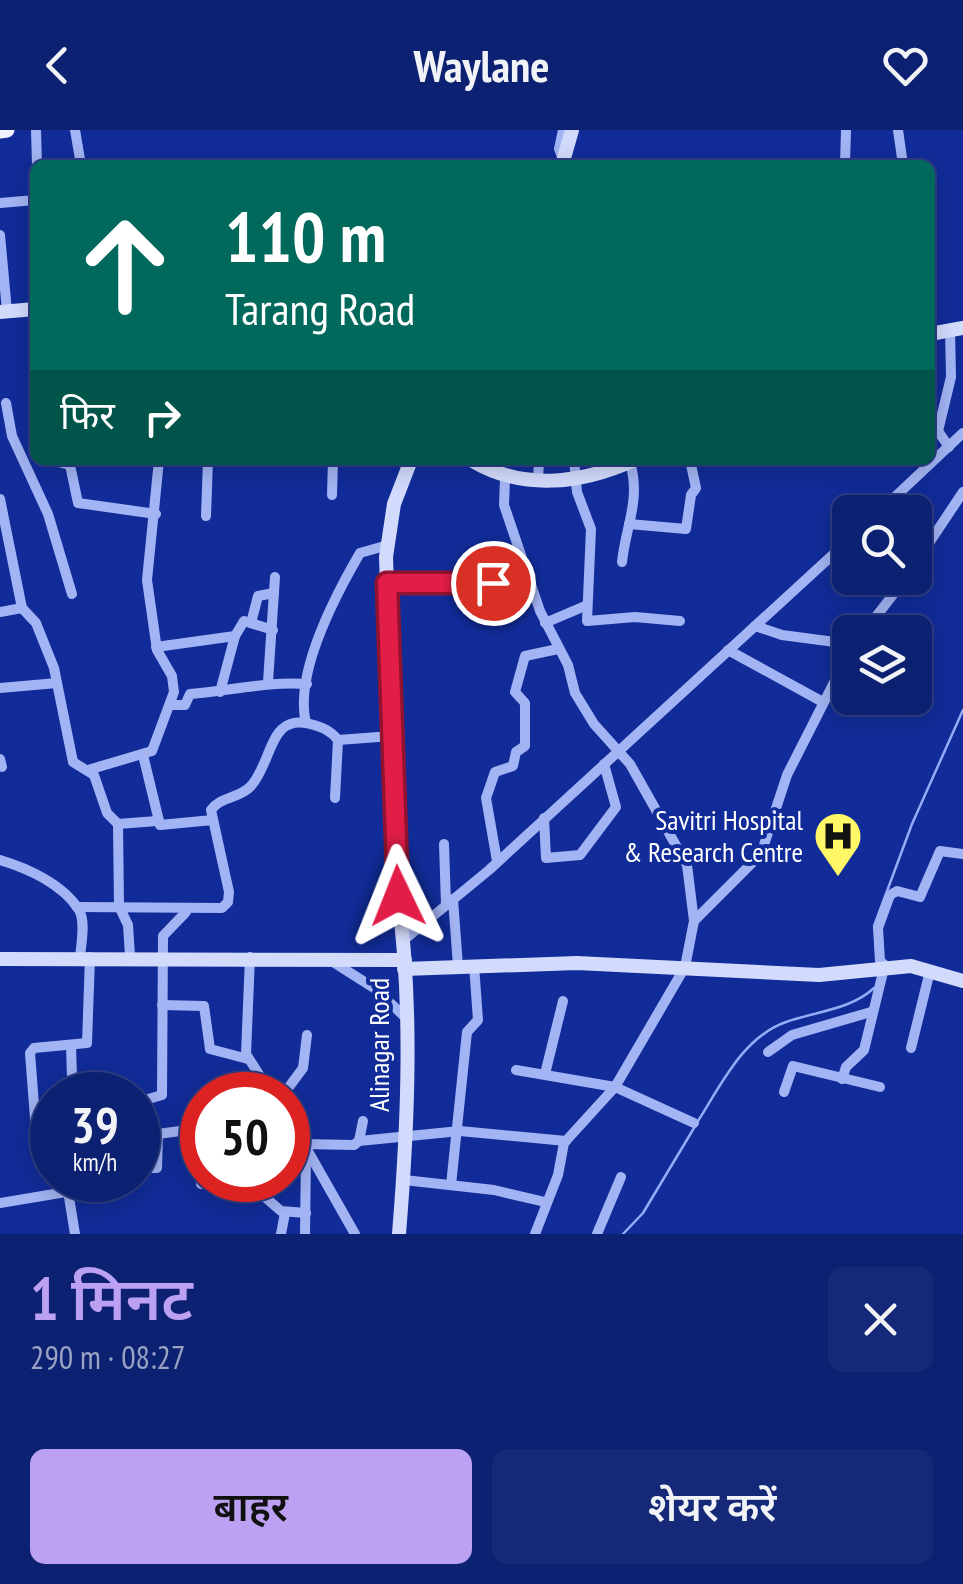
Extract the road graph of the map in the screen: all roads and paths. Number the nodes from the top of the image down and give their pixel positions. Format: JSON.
{"nodes":[{"id":1,"x":36,"y":130,"type":"edge"},
{"id":2,"x":75,"y":130,"type":"edge"},
{"id":3,"x":563,"y":130,"type":"edge"},
{"id":4,"x":572,"y":130,"type":"edge"},
{"id":5,"x":846,"y":130,"type":"edge"},
{"id":6,"x":898,"y":130,"type":"edge"},
{"id":7,"x":38,"y":160,"type":"edge"},
{"id":8,"x":80,"y":160,"type":"edge"},
{"id":9,"x":562,"y":160,"type":"edge"},
{"id":10,"x":565,"y":160,"type":"edge"},
{"id":11,"x":846,"y":160,"type":"edge"},
{"id":12,"x":902,"y":160,"type":"edge"},
{"id":13,"x":30,"y":200,"type":"edge"},
{"id":14,"x":0,"y":203,"type":"edge"},
{"id":15,"x":0,"y":235,"type":"edge"},
{"id":16,"x":30,"y":310,"type":"edge"},
{"id":17,"x":3,"y":312,"type":"edge"},
{"id":18,"x":957,"y":329,"type":"edge"},
{"id":19,"x":6,"y":402,"type":"dead end"},
{"id":20,"x":963,"y":433,"type":"edge"},
{"id":21,"x":949,"y":447,"type":"junction"},
{"id":22,"x":30,"y":448,"type":"edge"},
{"id":23,"x":20,"y":451,"type":"junction"},
{"id":24,"x":935,"y":460,"type":"edge"},
{"id":25,"x":70,"y":465,"type":"edge"},
{"id":26,"x":159,"y":465,"type":"edge"},
{"id":27,"x":208,"y":465,"type":"edge"},
{"id":28,"x":333,"y":465,"type":"edge"},
{"id":29,"x":409,"y":465,"type":"edge"},
{"id":30,"x":480,"y":465,"type":"edge"},
{"id":31,"x":509,"y":465,"type":"edge"},
{"id":32,"x":539,"y":465,"type":"edge"},
{"id":33,"x":574,"y":465,"type":"edge"},
{"id":34,"x":623,"y":465,"type":"edge"},
{"id":35,"x":633,"y":465,"type":"edge"},
{"id":36,"x":691,"y":465,"type":"edge"},
{"id":37,"x":930,"y":465,"type":"edge"},
{"id":38,"x":574,"y":476,"type":"junction"},
{"id":39,"x":507,"y":479,"type":"junction"},
{"id":40,"x":538,"y":482,"type":"junction"},
{"id":41,"x":963,"y":492,"type":"edge"},
{"id":42,"x":332,"y":495,"type":"dead end"},
{"id":43,"x":897,"y":495,"type":"edge"},
{"id":44,"x":0,"y":499,"type":"edge"},
{"id":45,"x":156,"y":514,"type":"junction"},
{"id":46,"x":2,"y":516,"type":"edge"},
{"id":47,"x":206,"y":516,"type":"dead end"},
{"id":48,"x":630,"y":524,"type":"junction"},
{"id":49,"x":932,"y":538,"type":"edge"},
{"id":50,"x":388,"y":545,"type":"junction"},
{"id":51,"x":832,"y":555,"type":"edge"},
{"id":52,"x":622,"y":562,"type":"dead end"},
{"id":53,"x":275,"y":577,"type":"dead end"},
{"id":54,"x":387,"y":583,"type":"junction"},
{"id":55,"x":528,"y":583,"type":"junction"},
{"id":56,"x":274,"y":593,"type":"junction"},
{"id":57,"x":72,"y":594,"type":"dead end"},
{"id":58,"x":893,"y":595,"type":"edge"},
{"id":59,"x":586,"y":606,"type":"junction"},
{"id":60,"x":22,"y":608,"type":"junction"},
{"id":61,"x":0,"y":612,"type":"edge"},
{"id":62,"x":877,"y":615,"type":"edge"},
{"id":63,"x":680,"y":621,"type":"dead end"},
{"id":64,"x":251,"y":622,"type":"junction"},
{"id":65,"x":545,"y":623,"type":"junction"},
{"id":66,"x":755,"y":626,"type":"junction"},
{"id":67,"x":272,"y":630,"type":"junction"},
{"id":68,"x":235,"y":636,"type":"junction"},
{"id":69,"x":832,"y":642,"type":"edge"},
{"id":70,"x":156,"y":647,"type":"junction"},
{"id":71,"x":558,"y":649,"type":"junction"},
{"id":72,"x":728,"y":650,"type":"junction"},
{"id":73,"x":268,"y":682,"type":"junction"},
{"id":74,"x":832,"y":682,"type":"edge"},
{"id":75,"x":57,"y":683,"type":"junction"},
{"id":76,"x":306,"y":684,"type":"junction"},
{"id":77,"x":0,"y":688,"type":"edge"},
{"id":78,"x":220,"y":692,"type":"junction"},
{"id":79,"x":821,"y":701,"type":"junction"},
{"id":80,"x":170,"y":705,"type":"junction"},
{"id":81,"x":306,"y":723,"type":"junction"},
{"id":82,"x":392,"y":736,"type":"junction"},
{"id":83,"x":338,"y":740,"type":"junction"},
{"id":84,"x":620,"y":750,"type":"junction"},
{"id":85,"x":143,"y":755,"type":"junction"},
{"id":86,"x":604,"y":764,"type":"junction"},
{"id":87,"x":88,"y":770,"type":"junction"},
{"id":88,"x":335,"y":798,"type":"dead end"},
{"id":89,"x":544,"y":818,"type":"junction"},
{"id":90,"x":213,"y":820,"type":"junction"},
{"id":91,"x":157,"y":821,"type":"junction"},
{"id":92,"x":118,"y":824,"type":"junction"},
{"id":93,"x":444,"y":844,"type":"dead end"},
{"id":94,"x":963,"y":854,"type":"edge"},
{"id":95,"x":0,"y":860,"type":"edge"},
{"id":96,"x":498,"y":861,"type":"junction"},
{"id":97,"x":449,"y":902,"type":"junction"},
{"id":98,"x":118,"y":906,"type":"junction"},
{"id":99,"x":77,"y":907,"type":"junction"},
{"id":100,"x":187,"y":912,"type":"junction"},
{"id":101,"x":694,"y":921,"type":"junction"},
{"id":102,"x":404,"y":940,"type":"junction"},
{"id":103,"x":130,"y":956,"type":"junction"},
{"id":104,"x":85,"y":957,"type":"junction"},
{"id":105,"x":162,"y":957,"type":"junction"},
{"id":106,"x":250,"y":957,"type":"junction"},
{"id":107,"x":0,"y":959,"type":"edge"},
{"id":108,"x":328,"y":959,"type":"junction"},
{"id":109,"x":404,"y":964,"type":"junction"},
{"id":110,"x":466,"y":965,"type":"junction"},
{"id":111,"x":685,"y":966,"type":"junction"},
{"id":112,"x":883,"y":967,"type":"junction"},
{"id":113,"x":930,"y":972,"type":"junction"},
{"id":114,"x":963,"y":981,"type":"edge"},
{"id":115,"x":563,"y":1002,"type":"dead end"},
{"id":116,"x":162,"y":1004,"type":"junction"},
{"id":117,"x":872,"y":1012,"type":"junction"},
{"id":118,"x":404,"y":1016,"type":"junction"},
{"id":119,"x":307,"y":1036,"type":"dead end"},
{"id":120,"x":71,"y":1045,"type":"junction"},
{"id":121,"x":910,"y":1048,"type":"dead end"},
{"id":122,"x":768,"y":1052,"type":"dead end"},
{"id":123,"x":248,"y":1059,"type":"junction"},
{"id":124,"x":516,"y":1070,"type":"dead end"},
{"id":125,"x":32,"y":1072,"type":"edge"},
{"id":126,"x":72,"y":1072,"type":"edge"},
{"id":127,"x":257,"y":1072,"type":"edge"},
{"id":128,"x":301,"y":1072,"type":"edge"},
{"id":129,"x":545,"y":1074,"type":"junction"},
{"id":130,"x":842,"y":1079,"type":"junction"},
{"id":131,"x":615,"y":1087,"type":"junction"},
{"id":132,"x":880,"y":1087,"type":"dead end"},
{"id":133,"x":784,"y":1092,"type":"dead end"},
{"id":134,"x":160,"y":1096,"type":"edge"},
{"id":135,"x":363,"y":1121,"type":"dead end"},
{"id":136,"x":694,"y":1123,"type":"dead end"},
{"id":137,"x":460,"y":1131,"type":"junction"},
{"id":138,"x":404,"y":1134,"type":"junction"},
{"id":139,"x":566,"y":1140,"type":"junction"},
{"id":140,"x":359,"y":1142,"type":"junction"},
{"id":141,"x":310,"y":1147,"type":"edge"},
{"id":142,"x":310,"y":1156,"type":"edge"},
{"id":143,"x":622,"y":1177,"type":"dead end"},
{"id":144,"x":404,"y":1180,"type":"junction"},
{"id":145,"x":451,"y":1185,"type":"junction"},
{"id":146,"x":30,"y":1198,"type":"edge"},
{"id":147,"x":70,"y":1202,"type":"edge"},
{"id":148,"x":271,"y":1202,"type":"edge"},
{"id":149,"x":306,"y":1202,"type":"edge"},
{"id":150,"x":545,"y":1202,"type":"junction"},
{"id":151,"x":0,"y":1203,"type":"edge"},
{"id":152,"x":284,"y":1213,"type":"junction"},
{"id":153,"x":306,"y":1213,"type":"junction"},
{"id":154,"x":75,"y":1234,"type":"edge"},
{"id":155,"x":281,"y":1234,"type":"edge"},
{"id":156,"x":306,"y":1234,"type":"edge"},
{"id":157,"x":355,"y":1234,"type":"edge"},
{"id":158,"x":400,"y":1234,"type":"edge"},
{"id":159,"x":535,"y":1234,"type":"edge"},
{"id":160,"x":597,"y":1234,"type":"edge"}],
"edges":[{"from":1,"to":7,"type":"street"},
{"from":2,"to":8,"type":"street"},
{"from":3,"to":9,"type":"street"},
{"from":4,"to":10,"type":"street","bridge":true},
{"from":5,"to":11,"type":"street"},
{"from":6,"to":12,"type":"street"},
{"from":13,"to":14,"type":"street"},
{"from":15,"to":17,"type":"street"},
{"from":16,"to":17,"type":"street"},
{"from":18,"to":21,"type":"street"},
{"from":19,"to":23,"type":"street"},
{"from":20,"to":21,"type":"street"},
{"from":21,"to":24,"type":"street"},
{"from":22,"to":23,"type":"street"},
{"from":23,"to":57,"type":"street"},
{"from":25,"to":45,"type":"street"},
{"from":26,"to":45,"type":"street"},
{"from":27,"to":47,"type":"street"},
{"from":28,"to":42,"type":"street"},
{"from":29,"to":50,"type":"street","name":"Alinagar Road"},
{"from":30,"to":39,"type":"street"},
{"from":31,"to":39,"type":"street"},
{"from":32,"to":40,"type":"street"},
{"from":33,"to":38,"type":"street"},
{"from":34,"to":38,"type":"street"},
{"from":35,"to":48,"type":"street"},
{"from":36,"to":48,"type":"street"},
{"from":37,"to":43,"type":"street"},
{"from":38,"to":40,"type":"street"},
{"from":38,"to":59,"type":"street"},
{"from":39,"to":40,"type":"street"},
{"from":39,"to":55,"type":"street"},
{"from":41,"to":49,"type":"street"},
{"from":44,"to":46,"type":"street"},
{"from":45,"to":70,"type":"street"},
{"from":46,"to":60,"type":"street"},
{"from":48,"to":52,"type":"street"},
{"from":50,"to":54,"type":"street","name":"Alinagar Road"},
{"from":50,"to":76,"type":"street"},
{"from":51,"to":66,"type":"street"},
{"from":53,"to":56,"type":"street"},
{"from":54,"to":55,"type":"street"},
{"from":54,"to":82,"type":"street","name":"Alinagar Road"},
{"from":55,"to":65,"type":"street"},
{"from":56,"to":64,"type":"street"},
{"from":56,"to":67,"type":"street"},
{"from":58,"to":62,"type":"street"},
{"from":59,"to":63,"type":"street"},
{"from":59,"to":65,"type":"street"},
{"from":60,"to":61,"type":"street"},
{"from":60,"to":75,"type":"street"},
{"from":64,"to":67,"type":"street"},
{"from":64,"to":68,"type":"street"},
{"from":65,"to":71,"type":"street"},
{"from":66,"to":69,"type":"street"},
{"from":66,"to":72,"type":"street"},
{"from":67,"to":73,"type":"street"},
{"from":68,"to":70,"type":"street"},
{"from":68,"to":78,"type":"street"},
{"from":70,"to":80,"type":"street"},
{"from":71,"to":84,"type":"street"},
{"from":71,"to":96,"type":"street"},
{"from":72,"to":79,"type":"street"},
{"from":72,"to":84,"type":"street"},
{"from":73,"to":76,"type":"street"},
{"from":73,"to":78,"type":"street"},
{"from":74,"to":79,"type":"street"},
{"from":75,"to":77,"type":"street"},
{"from":75,"to":87,"type":"street"},
{"from":76,"to":81,"type":"street"},
{"from":78,"to":80,"type":"street"},
{"from":79,"to":101,"type":"street"},
{"from":80,"to":85,"type":"street"},
{"from":81,"to":83,"type":"street"},
{"from":81,"to":90,"type":"street"},
{"from":82,"to":83,"type":"street"},
{"from":82,"to":102,"type":"street","name":"Alinagar Road"},
{"from":83,"to":88,"type":"street"},
{"from":84,"to":86,"type":"street"},
{"from":84,"to":101,"type":"street"},
{"from":85,"to":87,"type":"street"},
{"from":85,"to":91,"type":"street"},
{"from":86,"to":89,"type":"street"},
{"from":86,"to":89,"type":"street"},
{"from":87,"to":92,"type":"street"},
{"from":89,"to":96,"type":"street"},
{"from":90,"to":91,"type":"street"},
{"from":90,"to":100,"type":"street"},
{"from":91,"to":92,"type":"street"},
{"from":92,"to":98,"type":"street"},
{"from":93,"to":97,"type":"street"},
{"from":94,"to":112,"type":"street"},
{"from":95,"to":99,"type":"street"},
{"from":96,"to":97,"type":"street"},
{"from":97,"to":102,"type":"street"},
{"from":97,"to":110,"type":"street"},
{"from":98,"to":99,"type":"street"},
{"from":98,"to":100,"type":"street"},
{"from":98,"to":103,"type":"street"},
{"from":99,"to":104,"type":"street"},
{"from":100,"to":105,"type":"street"},
{"from":101,"to":111,"type":"street"},
{"from":102,"to":109,"type":"street","name":"Alinagar Road"},
{"from":103,"to":104,"type":"street"},
{"from":103,"to":105,"type":"street"},
{"from":104,"to":107,"type":"street"},
{"from":104,"to":120,"type":"street"},
{"from":105,"to":106,"type":"street"},
{"from":105,"to":116,"type":"street"},
{"from":106,"to":108,"type":"street"},
{"from":106,"to":123,"type":"street"},
{"from":108,"to":109,"type":"street"},
{"from":108,"to":118,"type":"street"},
{"from":109,"to":110,"type":"street"},
{"from":109,"to":118,"type":"street","name":"Alinagar Road"},
{"from":110,"to":111,"type":"street"},
{"from":110,"to":137,"type":"street"},
{"from":111,"to":112,"type":"street"},
{"from":111,"to":131,"type":"street"},
{"from":112,"to":113,"type":"street"},
{"from":112,"to":117,"type":"street"},
{"from":113,"to":114,"type":"street"},
{"from":113,"to":121,"type":"street"},
{"from":115,"to":129,"type":"street"},
{"from":116,"to":123,"type":"street"},
{"from":116,"to":134,"type":"street"},
{"from":117,"to":122,"type":"street"},
{"from":117,"to":130,"type":"street"},
{"from":118,"to":138,"type":"street","name":"Alinagar Road"},
{"from":119,"to":128,"type":"street"},
{"from":120,"to":125,"type":"street"},
{"from":120,"to":126,"type":"street"},
{"from":123,"to":127,"type":"street"},
{"from":124,"to":129,"type":"street"},
{"from":129,"to":131,"type":"street"},
{"from":130,"to":132,"type":"street"},
{"from":130,"to":133,"type":"street"},
{"from":131,"to":136,"type":"street"},
{"from":131,"to":139,"type":"street"},
{"from":135,"to":140,"type":"street"},
{"from":137,"to":138,"type":"street"},
{"from":137,"to":139,"type":"street"},
{"from":137,"to":145,"type":"street"},
{"from":138,"to":140,"type":"street"},
{"from":138,"to":144,"type":"street","name":"Alinagar Road"},
{"from":139,"to":150,"type":"street"},
{"from":140,"to":141,"type":"street"},
{"from":142,"to":157,"type":"street"},
{"from":143,"to":160,"type":"street"},
{"from":144,"to":145,"type":"street"},
{"from":144,"to":158,"type":"street","name":"Alinagar Road"},
{"from":145,"to":150,"type":"street"},
{"from":146,"to":151,"type":"street"},
{"from":147,"to":154,"type":"street"},
{"from":148,"to":152,"type":"street"},
{"from":149,"to":153,"type":"street"},
{"from":150,"to":159,"type":"street"},
{"from":152,"to":153,"type":"street"},
{"from":152,"to":155,"type":"street"},
{"from":153,"to":156,"type":"street"}]}
